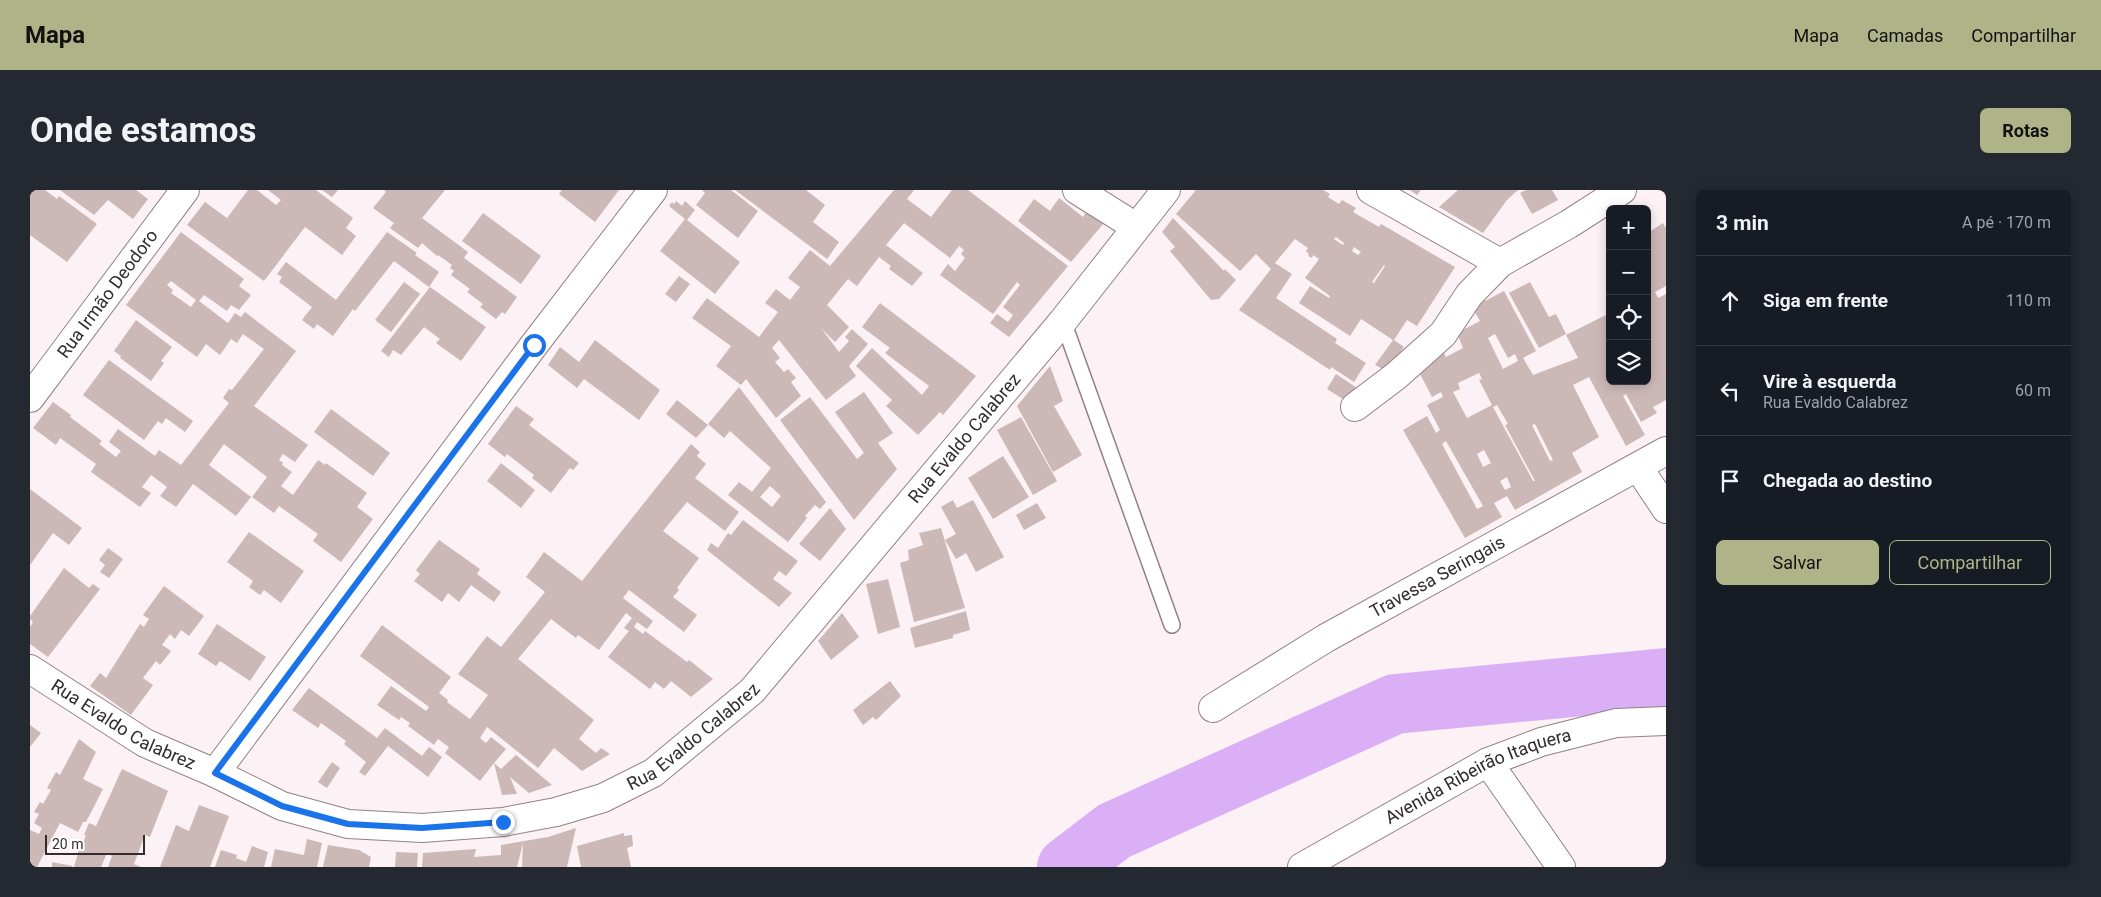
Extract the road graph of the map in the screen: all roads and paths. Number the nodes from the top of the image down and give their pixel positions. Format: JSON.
{"nodes":[{"id":1,"x":185,"y":190,"type":"edge"},
{"id":2,"x":653,"y":190,"type":"edge"},
{"id":3,"x":1077,"y":190,"type":"edge"},
{"id":4,"x":1166,"y":190,"type":"edge"},
{"id":5,"x":1371,"y":190,"type":"edge"},
{"id":6,"x":1622,"y":190,"type":"edge"},
{"id":7,"x":1136,"y":227,"type":"junction"},
{"id":8,"x":1500,"y":263,"type":"junction"},
{"id":9,"x":1062,"y":321,"type":"junction"},
{"id":10,"x":30,"y":398,"type":"edge"},
{"id":11,"x":1354,"y":407,"type":"dead end"},
{"id":12,"x":1666,"y":451,"type":"edge"},
{"id":13,"x":1638,"y":467,"type":"junction"},
{"id":14,"x":1666,"y":509,"type":"edge"},
{"id":15,"x":1172,"y":625,"type":"dead end"},
{"id":16,"x":30,"y":669,"type":"edge"},
{"id":17,"x":1213,"y":708,"type":"dead end"},
{"id":18,"x":1666,"y":721,"type":"edge"},
{"id":19,"x":1488,"y":762,"type":"junction"},
{"id":20,"x":215,"y":773,"type":"junction"},
{"id":21,"x":1302,"y":867,"type":"edge"},
{"id":22,"x":1561,"y":867,"type":"edge"}],
"edges":[{"from":1,"to":10,"type":"street","name":"Rua Irmão Deodoro"},
{"from":2,"to":20,"type":"street"},
{"from":3,"to":7,"type":"street"},
{"from":4,"to":7,"type":"street","name":"Rua Evaldo Calabrez"},
{"from":5,"to":8,"type":"street"},
{"from":6,"to":8,"type":"street"},
{"from":7,"to":9,"type":"street","name":"Rua Evaldo Calabrez"},
{"from":8,"to":11,"type":"street"},
{"from":9,"to":15,"type":"lane"},
{"from":9,"to":20,"type":"street","name":"Rua Evaldo Calabrez"},
{"from":12,"to":13,"type":"street","name":"Travessa Seringais"},
{"from":13,"to":14,"type":"street"},
{"from":13,"to":17,"type":"street","name":"Travessa Seringais"},
{"from":16,"to":20,"type":"street","name":"Rua Evaldo Calabrez"},
{"from":18,"to":19,"type":"street","name":"Avenida Ribeirão Itaquera"},
{"from":19,"to":21,"type":"street","name":"Avenida Ribeirão Itaquera"},
{"from":19,"to":22,"type":"street"}]}
